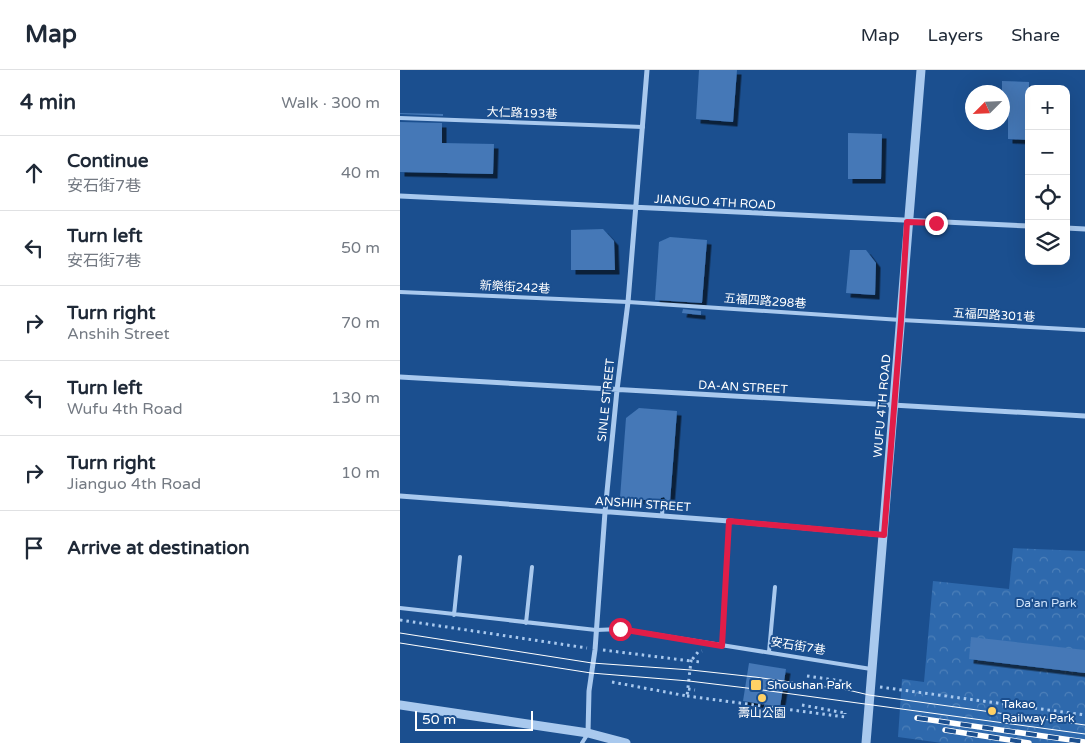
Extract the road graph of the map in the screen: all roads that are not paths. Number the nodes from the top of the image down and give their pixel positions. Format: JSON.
{"nodes":[{"id":1,"x":647,"y":70,"type":"edge"},
{"id":2,"x":920,"y":70,"type":"edge"},
{"id":3,"x":400,"y":118,"type":"edge"},
{"id":4,"x":643,"y":127,"type":"junction"},
{"id":5,"x":400,"y":196,"type":"edge"},
{"id":6,"x":637,"y":208,"type":"junction"},
{"id":7,"x":907,"y":222,"type":"junction"},
{"id":8,"x":1025,"y":226,"type":"edge"},
{"id":9,"x":1070,"y":228,"type":"edge"},
{"id":10,"x":1085,"y":229,"type":"edge"},
{"id":11,"x":400,"y":292,"type":"edge"},
{"id":12,"x":628,"y":302,"type":"junction"},
{"id":13,"x":901,"y":320,"type":"junction"},
{"id":14,"x":1085,"y":330,"type":"edge"},
{"id":15,"x":400,"y":377,"type":"edge"},
{"id":16,"x":617,"y":390,"type":"junction"},
{"id":17,"x":894,"y":405,"type":"junction"},
{"id":18,"x":1085,"y":416,"type":"edge"},
{"id":19,"x":400,"y":496,"type":"edge"},
{"id":20,"x":663,"y":502,"type":"dead end"},
{"id":21,"x":605,"y":512,"type":"junction"},
{"id":22,"x":662,"y":516,"type":"junction"},
{"id":23,"x":729,"y":521,"type":"junction"},
{"id":24,"x":884,"y":535,"type":"junction"},
{"id":25,"x":460,"y":557,"type":"dead end"},
{"id":26,"x":532,"y":567,"type":"dead end"},
{"id":27,"x":775,"y":587,"type":"dead end"},
{"id":28,"x":400,"y":608,"type":"edge"},
{"id":29,"x":454,"y":615,"type":"junction"},
{"id":30,"x":526,"y":623,"type":"junction"},
{"id":31,"x":596,"y":630,"type":"junction"},
{"id":32,"x":722,"y":646,"type":"junction"},
{"id":33,"x":769,"y":652,"type":"junction"},
{"id":34,"x":871,"y":669,"type":"junction"},
{"id":35,"x":400,"y":705,"type":"edge"},
{"id":36,"x":588,"y":733,"type":"junction"},
{"id":37,"x":582,"y":743,"type":"edge"},
{"id":38,"x":626,"y":743,"type":"edge"},
{"id":39,"x":866,"y":743,"type":"edge"}],
"edges":[{"from":1,"to":4,"type":"street","name":"SINLE STREET"},
{"from":2,"to":7,"type":"street","name":"WUFU 4TH ROAD"},
{"from":3,"to":4,"type":"lane","name":"大仁路193巷"},
{"from":4,"to":6,"type":"street","name":"SINLE STREET"},
{"from":5,"to":6,"type":"street","name":"JIANGUO 4TH ROAD"},
{"from":6,"to":7,"type":"street","name":"JIANGUO 4TH ROAD"},
{"from":6,"to":12,"type":"street","name":"SINLE STREET"},
{"from":7,"to":8,"type":"street","name":"JIANGUO 4TH ROAD"},
{"from":7,"to":13,"type":"street","name":"WUFU 4TH ROAD"},
{"from":9,"to":10,"type":"street"},
{"from":11,"to":12,"type":"lane","name":"新樂街242巷"},
{"from":12,"to":13,"type":"lane","name":"五福四路298巷"},
{"from":12,"to":16,"type":"street","name":"SINLE STREET"},
{"from":13,"to":14,"type":"lane","name":"五福四路301巷"},
{"from":13,"to":17,"type":"street","name":"WUFU 4TH ROAD"},
{"from":15,"to":16,"type":"street","name":"DA-AN STREET"},
{"from":16,"to":17,"type":"street","name":"DA-AN STREET"},
{"from":16,"to":21,"type":"street","name":"SINLE STREET"},
{"from":17,"to":18,"type":"street","name":"DA-AN STREET"},
{"from":17,"to":24,"type":"street","name":"WUFU 4TH ROAD"},
{"from":19,"to":21,"type":"street","name":"ANSHIH STREET"},
{"from":20,"to":22,"type":"lane"},
{"from":21,"to":22,"type":"street","name":"ANSHIH STREET"},
{"from":21,"to":31,"type":"street","name":"SINLE STREET"},
{"from":22,"to":23,"type":"street","name":"ANSHIH STREET"},
{"from":23,"to":24,"type":"street","name":"ANSHIH STREET"},
{"from":23,"to":32,"type":"lane"},
{"from":24,"to":34,"type":"street","name":"WUFU 4TH ROAD"},
{"from":25,"to":29,"type":"lane"},
{"from":26,"to":30,"type":"lane"},
{"from":27,"to":33,"type":"lane"},
{"from":28,"to":29,"type":"lane","name":"安石街7巷"},
{"from":29,"to":30,"type":"lane","name":"安石街7巷"},
{"from":30,"to":31,"type":"lane","name":"安石街7巷"},
{"from":31,"to":32,"type":"lane","name":"安石街7巷"},
{"from":31,"to":36,"type":"street","name":"SINLE STREET"},
{"from":32,"to":33,"type":"lane","name":"安石街7巷"},
{"from":33,"to":34,"type":"lane","name":"安石街7巷"},
{"from":34,"to":39,"type":"street","name":"WUFU 4TH ROAD"},
{"from":35,"to":36,"type":"street"},
{"from":36,"to":37,"type":"lane"},
{"from":36,"to":38,"type":"street"}]}
